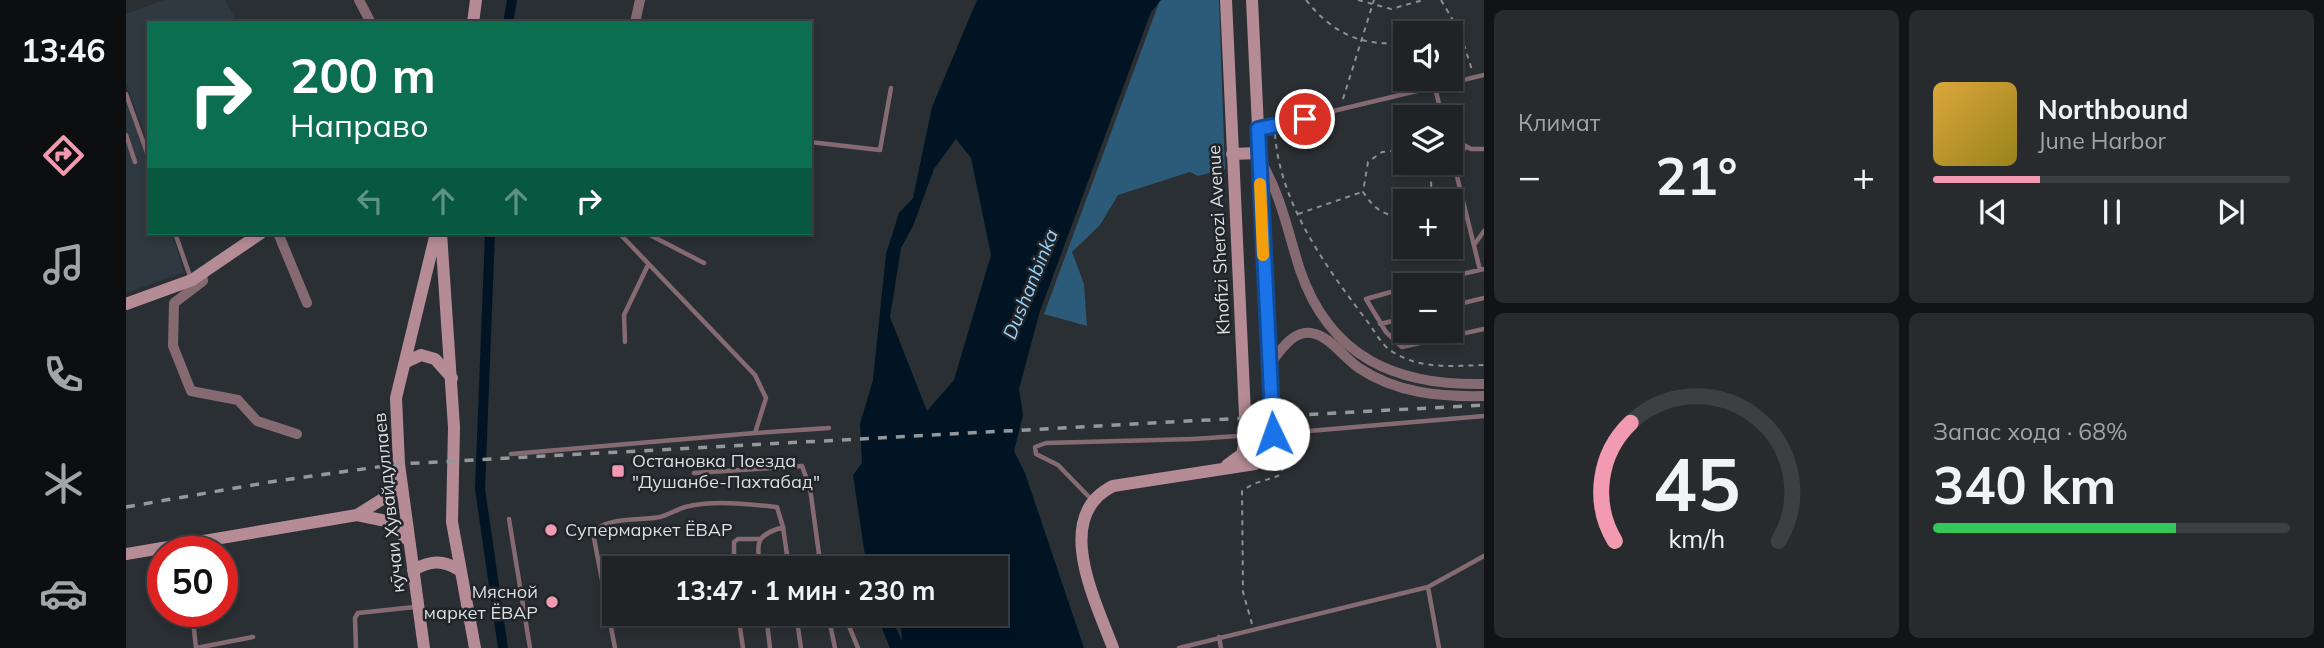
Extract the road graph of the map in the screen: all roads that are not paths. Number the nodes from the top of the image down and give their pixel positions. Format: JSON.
{"nodes":[{"id":1,"x":359,"y":0,"type":"edge"},
{"id":2,"x":476,"y":0,"type":"edge"},
{"id":3,"x":640,"y":0,"type":"edge"},
{"id":4,"x":1226,"y":0,"type":"edge"},
{"id":5,"x":1252,"y":0,"type":"edge"},
{"id":6,"x":370,"y":21,"type":"edge"},
{"id":7,"x":473,"y":21,"type":"edge"},
{"id":8,"x":635,"y":21,"type":"edge"},
{"id":9,"x":1484,"y":75,"type":"edge"},
{"id":10,"x":1463,"y":81,"type":"edge"},
{"id":11,"x":891,"y":88,"type":"dead end"},
{"id":12,"x":1419,"y":91,"type":"edge"},
{"id":13,"x":126,"y":94,"type":"edge"},
{"id":14,"x":1258,"y":129,"type":"junction"},
{"id":15,"x":126,"y":135,"type":"edge"},
{"id":16,"x":812,"y":142,"type":"edge"},
{"id":17,"x":1463,"y":145,"type":"edge"},
{"id":18,"x":1466,"y":147,"type":"junction"},
{"id":19,"x":1484,"y":149,"type":"edge"},
{"id":20,"x":1463,"y":150,"type":"edge"},
{"id":21,"x":147,"y":152,"type":"edge"},
{"id":22,"x":1232,"y":154,"type":"junction"},
{"id":23,"x":1259,"y":155,"type":"junction"},
{"id":24,"x":135,"y":162,"type":"dead end"},
{"id":25,"x":1457,"y":175,"type":"edge"},
{"id":26,"x":1469,"y":226,"type":"junction"},
{"id":27,"x":1483,"y":231,"type":"edge"},
{"id":28,"x":176,"y":235,"type":"edge"},
{"id":29,"x":258,"y":235,"type":"edge"},
{"id":30,"x":279,"y":235,"type":"edge"},
{"id":31,"x":438,"y":235,"type":"edge"},
{"id":32,"x":439,"y":235,"type":"edge"},
{"id":33,"x":621,"y":235,"type":"edge"},
{"id":34,"x":650,"y":235,"type":"edge"},
{"id":35,"x":1474,"y":246,"type":"junction"},
{"id":36,"x":704,"y":263,"type":"dead end"},
{"id":37,"x":648,"y":265,"type":"junction"},
{"id":38,"x":1482,"y":269,"type":"edge"},
{"id":39,"x":1463,"y":274,"type":"edge"},
{"id":40,"x":197,"y":277,"type":"junction"},
{"id":41,"x":1393,"y":291,"type":"edge"},
{"id":42,"x":1484,"y":298,"type":"edge"},
{"id":43,"x":307,"y":303,"type":"dead end"},
{"id":44,"x":1463,"y":303,"type":"edge"},
{"id":45,"x":126,"y":304,"type":"edge"},
{"id":46,"x":1393,"y":321,"type":"edge"},
{"id":47,"x":1380,"y":324,"type":"junction"},
{"id":48,"x":1484,"y":329,"type":"edge"},
{"id":49,"x":625,"y":342,"type":"dead end"},
{"id":50,"x":406,"y":362,"type":"junction"},
{"id":51,"x":1269,"y":365,"type":"junction"},
{"id":52,"x":452,"y":378,"type":"junction"},
{"id":53,"x":1484,"y":384,"type":"edge"},
{"id":54,"x":1484,"y":396,"type":"edge"},
{"id":55,"x":1484,"y":416,"type":"edge"},
{"id":56,"x":829,"y":428,"type":"dead end"},
{"id":57,"x":755,"y":432,"type":"junction"},
{"id":58,"x":297,"y":434,"type":"dead end"},
{"id":59,"x":511,"y":454,"type":"dead end"},
{"id":60,"x":399,"y":464,"type":"junction"},
{"id":61,"x":1223,"y":467,"type":"junction"},
{"id":62,"x":694,"y":473,"type":"dead end"},
{"id":63,"x":1092,"y":499,"type":"junction"},
{"id":64,"x":357,"y":515,"type":"junction"},
{"id":65,"x":509,"y":519,"type":"dead end"},
{"id":66,"x":783,"y":527,"type":"junction"},
{"id":67,"x":238,"y":538,"type":"edge"},
{"id":68,"x":760,"y":539,"type":"junction"},
{"id":69,"x":409,"y":541,"type":"junction"},
{"id":70,"x":147,"y":552,"type":"edge"},
{"id":71,"x":126,"y":554,"type":"edge"},
{"id":72,"x":734,"y":556,"type":"edge"},
{"id":73,"x":758,"y":556,"type":"edge"},
{"id":74,"x":787,"y":556,"type":"edge"},
{"id":75,"x":820,"y":556,"type":"edge"},
{"id":76,"x":1484,"y":556,"type":"edge"},
{"id":77,"x":413,"y":569,"type":"junction"},
{"id":78,"x":459,"y":570,"type":"junction"},
{"id":79,"x":1427,"y":587,"type":"junction"},
{"id":80,"x":418,"y":606,"type":"junction"},
{"id":81,"x":740,"y":626,"type":"edge"},
{"id":82,"x":767,"y":626,"type":"edge"},
{"id":83,"x":798,"y":626,"type":"edge"},
{"id":84,"x":830,"y":626,"type":"edge"},
{"id":85,"x":849,"y":626,"type":"edge"},
{"id":86,"x":194,"y":627,"type":"edge"},
{"id":87,"x":253,"y":637,"type":"dead end"},
{"id":88,"x":1219,"y":637,"type":"junction"},
{"id":89,"x":196,"y":648,"type":"edge"},
{"id":90,"x":356,"y":648,"type":"edge"},
{"id":91,"x":424,"y":648,"type":"edge"},
{"id":92,"x":475,"y":648,"type":"edge"},
{"id":93,"x":530,"y":648,"type":"edge"},
{"id":94,"x":615,"y":648,"type":"edge"},
{"id":95,"x":743,"y":648,"type":"edge"},
{"id":96,"x":770,"y":648,"type":"edge"},
{"id":97,"x":801,"y":648,"type":"edge"},
{"id":98,"x":835,"y":648,"type":"edge"},
{"id":99,"x":858,"y":648,"type":"edge"},
{"id":100,"x":1113,"y":648,"type":"edge"},
{"id":101,"x":1179,"y":648,"type":"edge"},
{"id":102,"x":1221,"y":648,"type":"edge"},
{"id":103,"x":1439,"y":648,"type":"edge"}],
"edges":[{"from":1,"to":6,"type":"street"},
{"from":2,"to":7,"type":"street"},
{"from":3,"to":8,"type":"street"},
{"from":4,"to":22,"type":"street","name":"Khofizi Sherozi Avenue"},
{"from":5,"to":14,"type":"street"},
{"from":9,"to":10,"type":"lane"},
{"from":11,"to":16,"type":"lane"},
{"from":12,"to":14,"type":"lane"},
{"from":13,"to":21,"type":"lane"},
{"from":14,"to":23,"type":"street"},
{"from":15,"to":24,"type":"lane"},
{"from":17,"to":18,"type":"lane"},
{"from":18,"to":19,"type":"lane"},
{"from":18,"to":20,"type":"lane"},
{"from":22,"to":23,"type":"street"},
{"from":22,"to":61,"type":"street","name":"Khofizi Sherozi Avenue"},
{"from":23,"to":51,"type":"street"},
{"from":23,"to":53,"type":"street"},
{"from":25,"to":26,"type":"lane"},
{"from":26,"to":27,"type":"lane"},
{"from":26,"to":35,"type":"lane"},
{"from":27,"to":35,"type":"lane"},
{"from":28,"to":40,"type":"lane"},
{"from":29,"to":40,"type":"street"},
{"from":30,"to":43,"type":"street"},
{"from":31,"to":50,"type":"street","name":"кӯчаи Хувайдуллаев"},
{"from":32,"to":52,"type":"street","name":"кӯчаи Хувайдуллаев"},
{"from":33,"to":37,"type":"lane"},
{"from":34,"to":36,"type":"lane"},
{"from":35,"to":38,"type":"lane"},
{"from":37,"to":49,"type":"lane"},
{"from":37,"to":57,"type":"lane"},
{"from":38,"to":39,"type":"lane"},
{"from":40,"to":45,"type":"street"},
{"from":40,"to":58,"type":"street"},
{"from":41,"to":47,"type":"lane"},
{"from":42,"to":44,"type":"lane"},
{"from":46,"to":47,"type":"lane"},
{"from":47,"to":48,"type":"lane"},
{"from":50,"to":52,"type":"street"},
{"from":50,"to":60,"type":"street","name":"кӯчаи Хувайдуллаев"},
{"from":51,"to":54,"type":"street"},
{"from":51,"to":61,"type":"street"},
{"from":52,"to":78,"type":"street","name":"кӯчаи Хувайдуллаев"},
{"from":55,"to":63,"type":"lane","bridge":true},
{"from":56,"to":57,"type":"lane"},
{"from":57,"to":59,"type":"lane"},
{"from":60,"to":64,"type":"street"},
{"from":60,"to":69,"type":"street","name":"кӯчаи Хувайдуллаев"},
{"from":61,"to":63,"type":"street"},
{"from":62,"to":75,"type":"lane"},
{"from":63,"to":100,"type":"street"},
{"from":64,"to":67,"type":"street"},
{"from":64,"to":69,"type":"street"},
{"from":65,"to":93,"type":"lane"},
{"from":66,"to":68,"type":"lane"},
{"from":66,"to":74,"type":"lane"},
{"from":66,"to":94,"type":"lane"},
{"from":68,"to":72,"type":"lane"},
{"from":68,"to":73,"type":"lane"},
{"from":69,"to":77,"type":"street","name":"кӯчаи Хувайдуллаев"},
{"from":70,"to":71,"type":"street"},
{"from":76,"to":79,"type":"lane"},
{"from":77,"to":78,"type":"street"},
{"from":77,"to":80,"type":"street","name":"кӯчаи Хувайдуллаев"},
{"from":78,"to":92,"type":"street","name":"кӯчаи Хувайдуллаев"},
{"from":79,"to":88,"type":"lane"},
{"from":79,"to":103,"type":"lane"},
{"from":80,"to":90,"type":"lane"},
{"from":80,"to":91,"type":"street","name":"кӯчаи Хувайдуллаев"},
{"from":81,"to":95,"type":"lane"},
{"from":82,"to":96,"type":"lane"},
{"from":83,"to":97,"type":"lane"},
{"from":84,"to":98,"type":"lane"},
{"from":85,"to":99,"type":"lane"},
{"from":86,"to":89,"type":"lane"},
{"from":87,"to":89,"type":"lane"},
{"from":88,"to":101,"type":"lane"},
{"from":88,"to":102,"type":"lane"}]}
